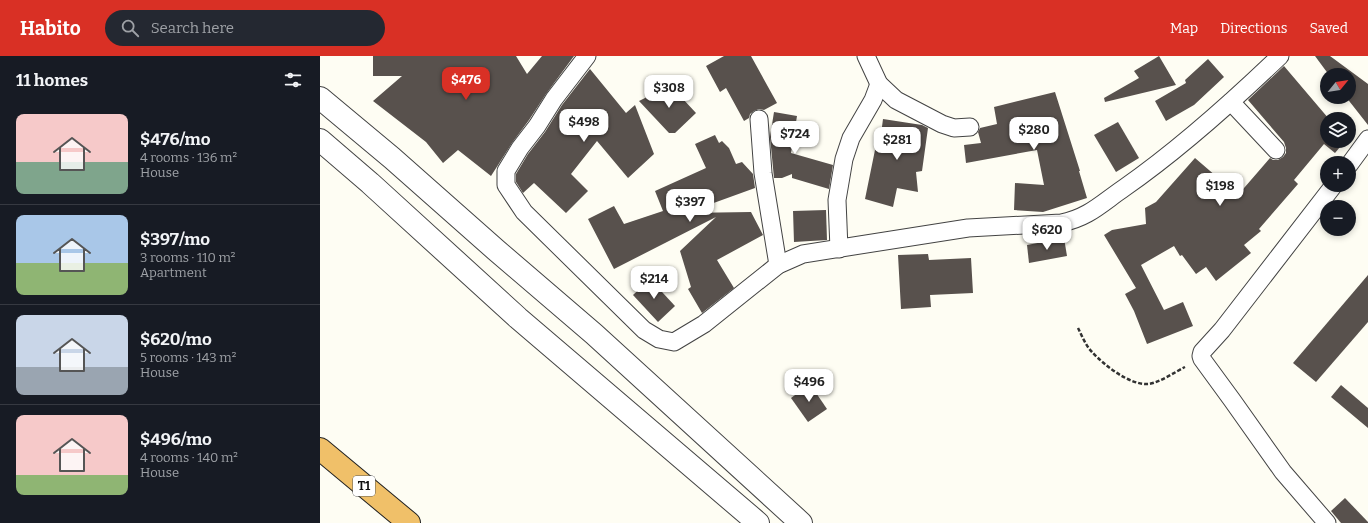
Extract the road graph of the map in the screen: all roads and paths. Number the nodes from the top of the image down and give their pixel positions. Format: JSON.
{"nodes":[{"id":1,"x":587,"y":56,"type":"edge"},
{"id":2,"x":866,"y":56,"type":"edge"},
{"id":3,"x":1280,"y":56,"type":"edge"},
{"id":4,"x":879,"y":84,"type":"junction"},
{"id":5,"x":320,"y":98,"type":"edge"},
{"id":6,"x":1231,"y":102,"type":"junction"},
{"id":7,"x":759,"y":119,"type":"dead end"},
{"id":8,"x":970,"y":127,"type":"dead end"},
{"id":9,"x":1368,"y":139,"type":"edge"},
{"id":10,"x":320,"y":140,"type":"edge"},
{"id":11,"x":1276,"y":150,"type":"dead end"},
{"id":12,"x":1356,"y":156,"type":"edge"},
{"id":13,"x":1329,"y":192,"type":"edge"},
{"id":14,"x":839,"y":249,"type":"junction"},
{"id":15,"x":778,"y":265,"type":"junction"},
{"id":16,"x":1078,"y":328,"type":"dead end"},
{"id":17,"x":1202,"y":359,"type":"junction"},
{"id":18,"x":320,"y":448,"type":"edge"},
{"id":19,"x":409,"y":523,"type":"edge"},
{"id":20,"x":758,"y":523,"type":"edge"},
{"id":21,"x":801,"y":523,"type":"edge"},
{"id":22,"x":1327,"y":523,"type":"edge"}],
"edges":[{"from":1,"to":15,"type":"street"},
{"from":2,"to":4,"type":"street"},
{"from":3,"to":6,"type":"street"},
{"from":4,"to":8,"type":"street"},
{"from":4,"to":14,"type":"street"},
{"from":5,"to":21,"type":"street"},
{"from":6,"to":11,"type":"street"},
{"from":6,"to":14,"type":"street"},
{"from":7,"to":15,"type":"street"},
{"from":9,"to":12,"type":"street"},
{"from":10,"to":20,"type":"street"},
{"from":13,"to":17,"type":"street"},
{"from":14,"to":15,"type":"street"},
{"from":16,"to":17,"type":"path"},
{"from":17,"to":22,"type":"street"},
{"from":18,"to":19,"type":"highway","number":"T1"}]}
